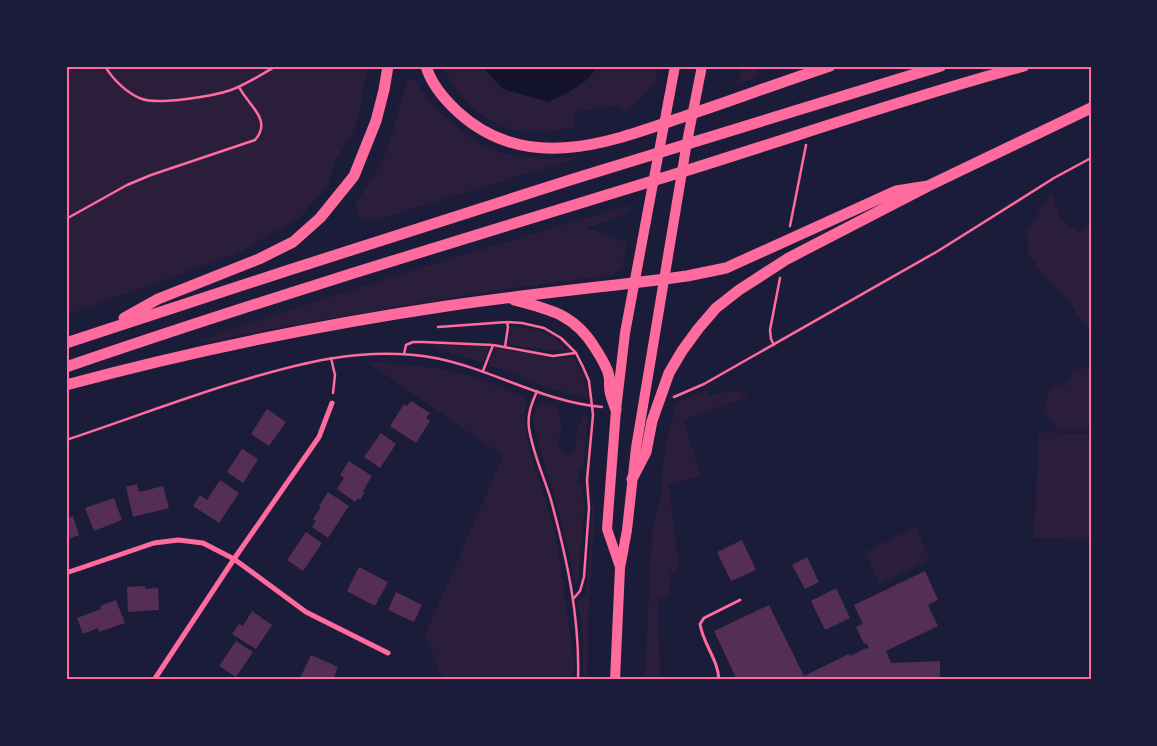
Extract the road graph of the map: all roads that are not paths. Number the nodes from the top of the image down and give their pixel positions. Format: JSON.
{"nodes":[{"id":1,"x":388,"y":66,"type":"edge"},
{"id":2,"x":426,"y":66,"type":"edge"},
{"id":3,"x":675,"y":66,"type":"edge"},
{"id":4,"x":702,"y":66,"type":"edge"},
{"id":5,"x":830,"y":66,"type":"edge"},
{"id":6,"x":941,"y":66,"type":"edge"},
{"id":7,"x":1024,"y":66,"type":"edge"},
{"id":8,"x":1091,"y":108,"type":"edge"},
{"id":9,"x":928,"y":186,"type":"junction"},
{"id":10,"x":666,"y":279,"type":"junction"},
{"id":11,"x":634,"y":283,"type":"junction"},
{"id":12,"x":508,"y":299,"type":"junction"},
{"id":13,"x":100,"y":331,"type":"junction"},
{"id":14,"x":66,"y":343,"type":"edge"},
{"id":15,"x":66,"y":367,"type":"edge"},
{"id":16,"x":66,"y":385,"type":"edge"},
{"id":17,"x":332,"y":403,"type":"road end"},
{"id":18,"x":616,"y":410,"type":"junction"},
{"id":19,"x":632,"y":479,"type":"junction"},
{"id":20,"x":234,"y":559,"type":"junction"},
{"id":21,"x":620,"y":568,"type":"junction"},
{"id":22,"x":66,"y":573,"type":"edge"},
{"id":23,"x":740,"y":600,"type":"dead end"},
{"id":24,"x":388,"y":653,"type":"dead end"},
{"id":25,"x":154,"y":680,"type":"edge"},
{"id":26,"x":615,"y":680,"type":"edge"},
{"id":27,"x":719,"y":680,"type":"edge"}],
"edges":[{"from":1,"to":13,"type":"highway"},
{"from":2,"to":5,"type":"highway"},
{"from":3,"to":11,"type":"main road"},
{"from":4,"to":10,"type":"main road"},
{"from":6,"to":13,"type":"highway"},
{"from":7,"to":15,"type":"highway"},
{"from":8,"to":9,"type":"highway"},
{"from":9,"to":10,"type":"highway"},
{"from":9,"to":19,"type":"highway"},
{"from":10,"to":11,"type":"highway"},
{"from":10,"to":19,"type":"main road"},
{"from":11,"to":12,"type":"highway"},
{"from":11,"to":18,"type":"main road"},
{"from":12,"to":16,"type":"highway"},
{"from":12,"to":18,"type":"highway"},
{"from":13,"to":14,"type":"highway"},
{"from":17,"to":20,"type":"street"},
{"from":18,"to":21,"type":"main road"},
{"from":19,"to":21,"type":"main road"},
{"from":20,"to":22,"type":"street"},
{"from":20,"to":24,"type":"street"},
{"from":20,"to":25,"type":"street"},
{"from":21,"to":26,"type":"main road"},
{"from":23,"to":27,"type":"lane"}]}
